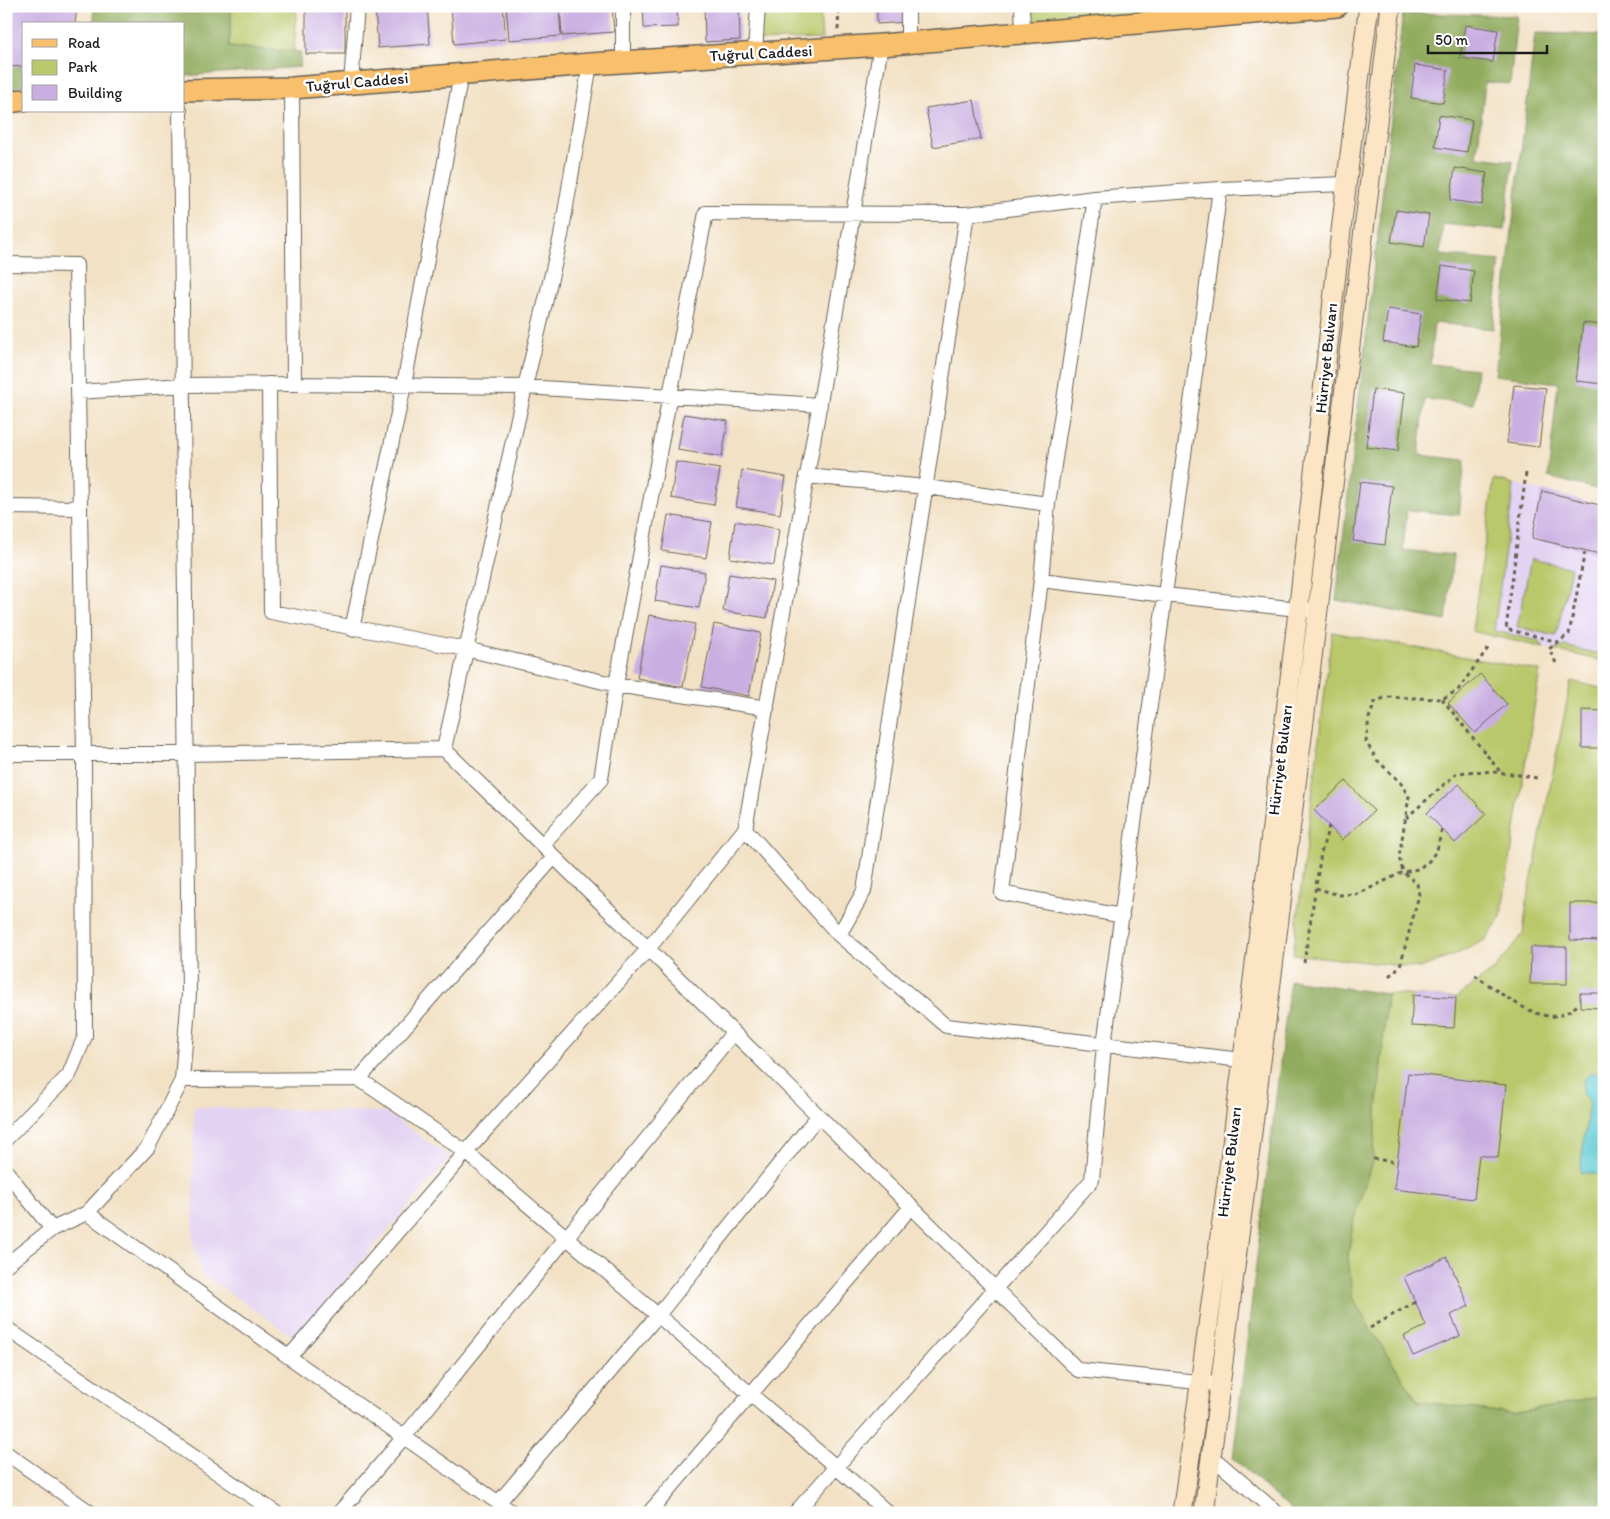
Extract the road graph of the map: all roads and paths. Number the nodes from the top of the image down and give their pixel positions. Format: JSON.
{"nodes":[{"id":1,"x":357,"y":6,"type":"edge"},
{"id":2,"x":622,"y":6,"type":"edge"},
{"id":3,"x":758,"y":6,"type":"edge"},
{"id":4,"x":839,"y":6,"type":"edge"},
{"id":5,"x":908,"y":6,"type":"edge"},
{"id":6,"x":1022,"y":6,"type":"edge"},
{"id":7,"x":1337,"y":6,"type":"edge"},
{"id":8,"x":1370,"y":6,"type":"edge"},
{"id":9,"x":1391,"y":6,"type":"edge"},
{"id":10,"x":1245,"y":10,"type":"edge"},
{"id":11,"x":1023,"y":33,"type":"junction"},
{"id":12,"x":908,"y":43,"type":"junction"},
{"id":13,"x":881,"y":45,"type":"junction"},
{"id":14,"x":837,"y":48,"type":"junction"},
{"id":15,"x":755,"y":52,"type":"junction"},
{"id":16,"x":623,"y":62,"type":"junction"},
{"id":17,"x":590,"y":64,"type":"junction"},
{"id":18,"x":461,"y":74,"type":"junction"},
{"id":19,"x":351,"y":83,"type":"junction"},
{"id":20,"x":292,"y":88,"type":"junction"},
{"id":21,"x":185,"y":90,"type":"edge"},
{"id":22,"x":22,"y":100,"type":"edge"},
{"id":23,"x":6,"y":102,"type":"edge"},
{"id":24,"x":180,"y":112,"type":"edge"},
{"id":25,"x":1345,"y":184,"type":"junction"},
{"id":26,"x":1220,"y":189,"type":"junction"},
{"id":27,"x":1095,"y":198,"type":"junction"},
{"id":28,"x":853,"y":214,"type":"junction"},
{"id":29,"x":967,"y":214,"type":"junction"},
{"id":30,"x":6,"y":264,"type":"edge"},
{"id":31,"x":183,"y":384,"type":"junction"},
{"id":32,"x":269,"y":384,"type":"junction"},
{"id":33,"x":294,"y":384,"type":"junction"},
{"id":34,"x":404,"y":385,"type":"junction"},
{"id":35,"x":525,"y":387,"type":"junction"},
{"id":36,"x":79,"y":392,"type":"junction"},
{"id":37,"x":670,"y":395,"type":"junction"},
{"id":38,"x":820,"y":405,"type":"junction"},
{"id":39,"x":1526,"y":473,"type":"dead end"},
{"id":40,"x":806,"y":476,"type":"junction"},
{"id":41,"x":926,"y":487,"type":"junction"},
{"id":42,"x":1048,"y":504,"type":"junction"},
{"id":43,"x":6,"y":507,"type":"edge"},
{"id":44,"x":80,"y":508,"type":"junction"},
{"id":45,"x":1585,"y":550,"type":"dead end"},
{"id":46,"x":1040,"y":580,"type":"junction"},
{"id":47,"x":1165,"y":595,"type":"junction"},
{"id":48,"x":1298,"y":609,"type":"junction"},
{"id":49,"x":1318,"y":610,"type":"junction"},
{"id":50,"x":352,"y":629,"type":"junction"},
{"id":51,"x":1558,"y":642,"type":"junction"},
{"id":52,"x":1488,"y":648,"type":"dead end"},
{"id":53,"x":466,"y":650,"type":"junction"},
{"id":54,"x":1556,"y":663,"type":"dead end"},
{"id":55,"x":616,"y":685,"type":"junction"},
{"id":56,"x":1442,"y":699,"type":"junction"},
{"id":57,"x":766,"y":708,"type":"junction"},
{"id":58,"x":444,"y":749,"type":"junction"},
{"id":59,"x":6,"y":754,"type":"edge"},
{"id":60,"x":84,"y":754,"type":"junction"},
{"id":61,"x":187,"y":754,"type":"junction"},
{"id":62,"x":1502,"y":774,"type":"junction"},
{"id":63,"x":1537,"y":778,"type":"dead end"},
{"id":64,"x":1406,"y":818,"type":"junction"},
{"id":65,"x":1329,"y":826,"type":"dead end"},
{"id":66,"x":745,"y":829,"type":"junction"},
{"id":67,"x":1442,"y":829,"type":"dead end"},
{"id":68,"x":542,"y":846,"type":"junction"},
{"id":69,"x":554,"y":857,"type":"junction"},
{"id":70,"x":1403,"y":872,"type":"junction"},
{"id":71,"x":1316,"y":888,"type":"junction"},
{"id":72,"x":1122,"y":916,"type":"junction"},
{"id":73,"x":840,"y":935,"type":"junction"},
{"id":74,"x":648,"y":950,"type":"junction"},
{"id":75,"x":1304,"y":963,"type":"dead end"},
{"id":76,"x":1475,"y":975,"type":"dead end"},
{"id":77,"x":1389,"y":976,"type":"dead end"},
{"id":78,"x":1580,"y":1003,"type":"dead end"},
{"id":79,"x":733,"y":1033,"type":"junction"},
{"id":80,"x":1104,"y":1045,"type":"junction"},
{"id":81,"x":1242,"y":1060,"type":"junction"},
{"id":82,"x":359,"y":1079,"type":"junction"},
{"id":83,"x":182,"y":1080,"type":"junction"},
{"id":84,"x":818,"y":1116,"type":"junction"},
{"id":85,"x":6,"y":1139,"type":"edge"},
{"id":86,"x":466,"y":1152,"type":"junction"},
{"id":87,"x":1373,"y":1159,"type":"dead end"},
{"id":88,"x":1397,"y":1162,"type":"dead end"},
{"id":89,"x":6,"y":1171,"type":"edge"},
{"id":90,"x":911,"y":1207,"type":"junction"},
{"id":91,"x":87,"y":1213,"type":"junction"},
{"id":92,"x":52,"y":1228,"type":"junction"},
{"id":93,"x":567,"y":1237,"type":"junction"},
{"id":94,"x":6,"y":1265,"type":"edge"},
{"id":95,"x":995,"y":1289,"type":"junction"},
{"id":96,"x":1415,"y":1302,"type":"dead end"},
{"id":97,"x":658,"y":1315,"type":"junction"},
{"id":98,"x":6,"y":1328,"type":"edge"},
{"id":99,"x":1370,"y":1328,"type":"dead end"},
{"id":100,"x":289,"y":1357,"type":"junction"},
{"id":101,"x":1200,"y":1383,"type":"junction"},
{"id":102,"x":1221,"y":1383,"type":"junction"},
{"id":103,"x":750,"y":1394,"type":"junction"},
{"id":104,"x":404,"y":1437,"type":"junction"},
{"id":105,"x":6,"y":1454,"type":"edge"},
{"id":106,"x":1211,"y":1456,"type":"junction"},
{"id":107,"x":836,"y":1467,"type":"junction"},
{"id":108,"x":499,"y":1502,"type":"junction"},
{"id":109,"x":91,"y":1513,"type":"edge"},
{"id":110,"x":276,"y":1513,"type":"edge"},
{"id":111,"x":339,"y":1513,"type":"edge"},
{"id":112,"x":513,"y":1513,"type":"edge"},
{"id":113,"x":649,"y":1513,"type":"edge"},
{"id":114,"x":795,"y":1513,"type":"edge"},
{"id":115,"x":888,"y":1513,"type":"edge"},
{"id":116,"x":1182,"y":1513,"type":"edge"},
{"id":117,"x":1204,"y":1513,"type":"edge"},
{"id":118,"x":1277,"y":1513,"type":"edge"}],
"edges":[{"from":1,"to":19,"type":"street"},
{"from":2,"to":16,"type":"street"},
{"from":3,"to":15,"type":"street"},
{"from":4,"to":14,"type":"path"},
{"from":5,"to":12,"type":"street"},
{"from":6,"to":11,"type":"street"},
{"from":7,"to":10,"type":"main road","name":"Tuğrul Caddesi"},
{"from":8,"to":25,"type":"main road","name":"Hürriyet Bulvarı"},
{"from":9,"to":49,"type":"main road","name":"Hürriyet Bulvarı"},
{"from":10,"to":11,"type":"main road","name":"Tuğrul Caddesi"},
{"from":11,"to":12,"type":"main road","name":"Tuğrul Caddesi"},
{"from":12,"to":13,"type":"main road","name":"Tuğrul Caddesi"},
{"from":13,"to":14,"type":"main road","name":"Tuğrul Caddesi"},
{"from":13,"to":28,"type":"street"},
{"from":14,"to":15,"type":"main road","name":"Tuğrul Caddesi"},
{"from":15,"to":16,"type":"main road","name":"Tuğrul Caddesi"},
{"from":16,"to":17,"type":"main road","name":"Tuğrul Caddesi"},
{"from":17,"to":18,"type":"main road","name":"Tuğrul Caddesi"},
{"from":17,"to":35,"type":"street"},
{"from":18,"to":19,"type":"main road","name":"Tuğrul Caddesi"},
{"from":18,"to":34,"type":"street"},
{"from":19,"to":20,"type":"main road","name":"Tuğrul Caddesi"},
{"from":20,"to":21,"type":"main road","name":"Tuğrul Caddesi"},
{"from":20,"to":33,"type":"street"},
{"from":22,"to":23,"type":"main road"},
{"from":24,"to":31,"type":"street"},
{"from":25,"to":26,"type":"street"},
{"from":25,"to":48,"type":"main road","name":"Hürriyet Bulvarı"},
{"from":26,"to":27,"type":"street"},
{"from":26,"to":47,"type":"street"},
{"from":27,"to":29,"type":"street"},
{"from":27,"to":42,"type":"street"},
{"from":28,"to":29,"type":"street"},
{"from":28,"to":37,"type":"street"},
{"from":28,"to":38,"type":"street"},
{"from":29,"to":41,"type":"street"},
{"from":30,"to":36,"type":"street"},
{"from":31,"to":32,"type":"street"},
{"from":31,"to":36,"type":"street"},
{"from":31,"to":61,"type":"street"},
{"from":32,"to":33,"type":"street"},
{"from":32,"to":50,"type":"street"},
{"from":33,"to":34,"type":"street"},
{"from":34,"to":35,"type":"street"},
{"from":34,"to":50,"type":"street"},
{"from":35,"to":37,"type":"street"},
{"from":35,"to":53,"type":"street"},
{"from":36,"to":44,"type":"street"},
{"from":37,"to":38,"type":"street"},
{"from":37,"to":55,"type":"street"},
{"from":38,"to":40,"type":"street"},
{"from":39,"to":51,"type":"path"},
{"from":40,"to":41,"type":"street"},
{"from":40,"to":57,"type":"street"},
{"from":41,"to":42,"type":"street"},
{"from":41,"to":73,"type":"street"},
{"from":42,"to":46,"type":"street"},
{"from":43,"to":44,"type":"street"},
{"from":44,"to":60,"type":"street"},
{"from":45,"to":51,"type":"path"},
{"from":46,"to":47,"type":"street"},
{"from":46,"to":72,"type":"street"},
{"from":47,"to":48,"type":"street"},
{"from":47,"to":72,"type":"street"},
{"from":48,"to":49,"type":"street"},
{"from":48,"to":81,"type":"main road","name":"Hürriyet Bulvarı"},
{"from":49,"to":102,"type":"main road","name":"Hürriyet Bulvarı"},
{"from":50,"to":53,"type":"street"},
{"from":51,"to":54,"type":"path"},
{"from":52,"to":56,"type":"path"},
{"from":53,"to":55,"type":"street"},
{"from":53,"to":58,"type":"street"},
{"from":55,"to":57,"type":"street"},
{"from":55,"to":68,"type":"street"},
{"from":56,"to":62,"type":"path"},
{"from":56,"to":64,"type":"path"},
{"from":57,"to":66,"type":"street"},
{"from":58,"to":61,"type":"street"},
{"from":58,"to":68,"type":"street"},
{"from":59,"to":60,"type":"street"},
{"from":60,"to":61,"type":"street"},
{"from":60,"to":85,"type":"street"},
{"from":61,"to":83,"type":"street"},
{"from":62,"to":63,"type":"path"},
{"from":62,"to":64,"type":"path"},
{"from":64,"to":70,"type":"path"},
{"from":65,"to":71,"type":"path"},
{"from":66,"to":73,"type":"street"},
{"from":66,"to":74,"type":"street"},
{"from":67,"to":70,"type":"path"},
{"from":68,"to":69,"type":"street"},
{"from":69,"to":74,"type":"street"},
{"from":69,"to":82,"type":"street"},
{"from":70,"to":71,"type":"path"},
{"from":70,"to":77,"type":"path"},
{"from":71,"to":75,"type":"path"},
{"from":72,"to":80,"type":"street"},
{"from":73,"to":80,"type":"street"},
{"from":74,"to":79,"type":"street"},
{"from":74,"to":86,"type":"street"},
{"from":76,"to":78,"type":"path"},
{"from":79,"to":84,"type":"street"},
{"from":79,"to":93,"type":"street"},
{"from":80,"to":81,"type":"street"},
{"from":80,"to":95,"type":"street"},
{"from":81,"to":101,"type":"main road","name":"Hürriyet Bulvarı"},
{"from":82,"to":83,"type":"street"},
{"from":82,"to":86,"type":"street"},
{"from":83,"to":91,"type":"street"},
{"from":84,"to":90,"type":"street"},
{"from":84,"to":97,"type":"street"},
{"from":86,"to":93,"type":"street"},
{"from":86,"to":100,"type":"street"},
{"from":87,"to":88,"type":"path"},
{"from":89,"to":92,"type":"street"},
{"from":90,"to":95,"type":"street"},
{"from":90,"to":103,"type":"street"},
{"from":91,"to":92,"type":"street"},
{"from":91,"to":100,"type":"street"},
{"from":92,"to":94,"type":"street"},
{"from":93,"to":97,"type":"street"},
{"from":93,"to":104,"type":"street"},
{"from":95,"to":101,"type":"street"},
{"from":95,"to":107,"type":"street"},
{"from":96,"to":99,"type":"path"},
{"from":97,"to":103,"type":"street"},
{"from":97,"to":108,"type":"street"},
{"from":98,"to":110,"type":"street"},
{"from":100,"to":104,"type":"street"},
{"from":101,"to":102,"type":"street"},
{"from":101,"to":116,"type":"main road","name":"Hürriyet Bulvarı"},
{"from":102,"to":106,"type":"main road","name":"Hürriyet Bulvarı"},
{"from":103,"to":107,"type":"street"},
{"from":103,"to":113,"type":"street"},
{"from":104,"to":108,"type":"street"},
{"from":104,"to":111,"type":"street"},
{"from":105,"to":109,"type":"street"},
{"from":106,"to":117,"type":"main road","name":"Hürriyet Bulvarı"},
{"from":106,"to":118,"type":"street"},
{"from":107,"to":114,"type":"street"},
{"from":107,"to":115,"type":"street"},
{"from":108,"to":112,"type":"street"}]}
